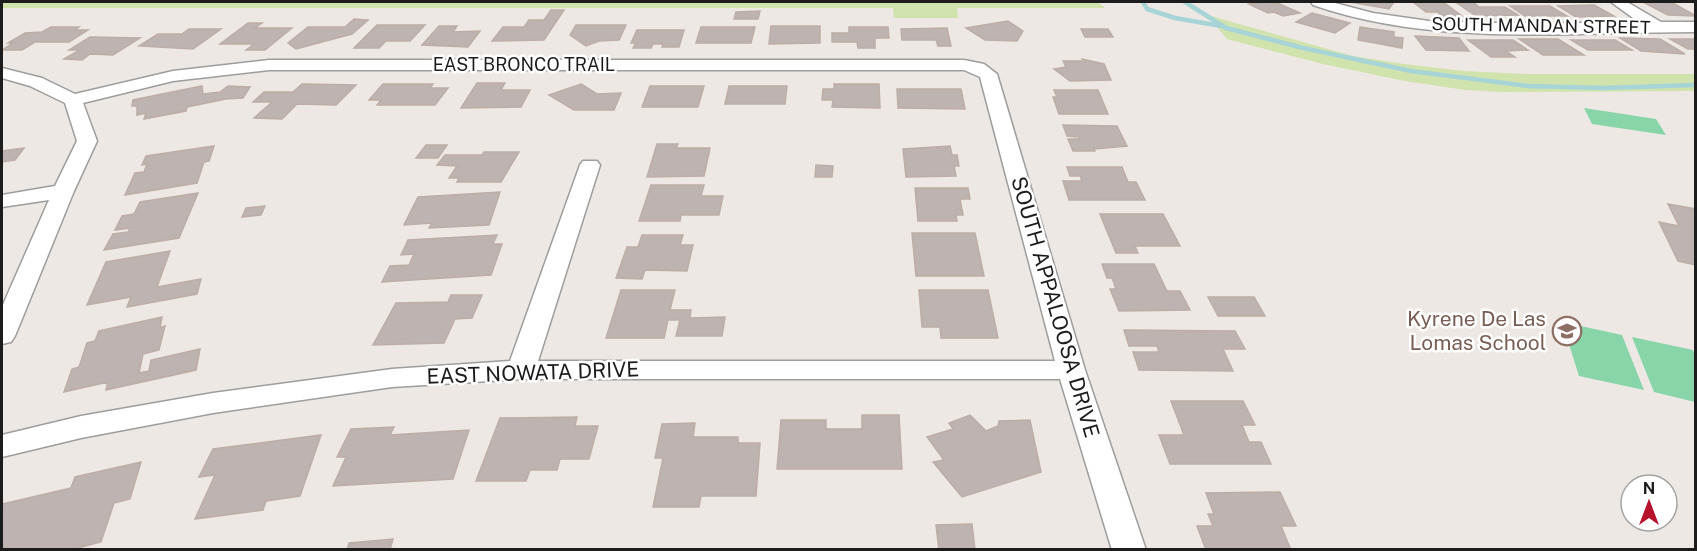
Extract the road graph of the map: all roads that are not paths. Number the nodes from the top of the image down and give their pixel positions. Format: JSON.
{"nodes":[{"id":1,"x":1318,"y":2,"type":"edge"},
{"id":2,"x":1618,"y":2,"type":"edge"},
{"id":3,"x":1657,"y":27,"type":"junction"},
{"id":4,"x":1695,"y":27,"type":"edge"},
{"id":5,"x":978,"y":68,"type":"joint"},
{"id":6,"x":2,"y":73,"type":"edge"},
{"id":7,"x":73,"y":100,"type":"junction"},
{"id":8,"x":590,"y":165,"type":"dead end"},
{"id":9,"x":63,"y":191,"type":"junction"},
{"id":10,"x":2,"y":201,"type":"edge"},
{"id":11,"x":2,"y":336,"type":"edge"},
{"id":12,"x":521,"y":370,"type":"junction"},
{"id":13,"x":1071,"y":370,"type":"junction"},
{"id":14,"x":2,"y":446,"type":"edge"},
{"id":15,"x":1129,"y":549,"type":"edge"}],
"edges":[{"from":1,"to":3,"type":"street","name":"SOUTH MANDAN STREET"},
{"from":2,"to":3,"type":"street"},
{"from":3,"to":4,"type":"street","name":"SOUTH MANDAN STREET"},
{"from":5,"to":7,"type":"street","name":"EAST BRONCO TRAIL"},
{"from":5,"to":13,"type":"street","name":"SOUTH APPALOOSA DRIVE"},
{"from":6,"to":7,"type":"street"},
{"from":7,"to":9,"type":"street"},
{"from":8,"to":12,"type":"street"},
{"from":9,"to":10,"type":"street"},
{"from":9,"to":11,"type":"street"},
{"from":12,"to":13,"type":"street","name":"EAST NOWATA DRIVE"},
{"from":12,"to":14,"type":"street","name":"EAST NOWATA DRIVE"},
{"from":13,"to":15,"type":"street","name":"SOUTH APPALOOSA DRIVE"}]}
